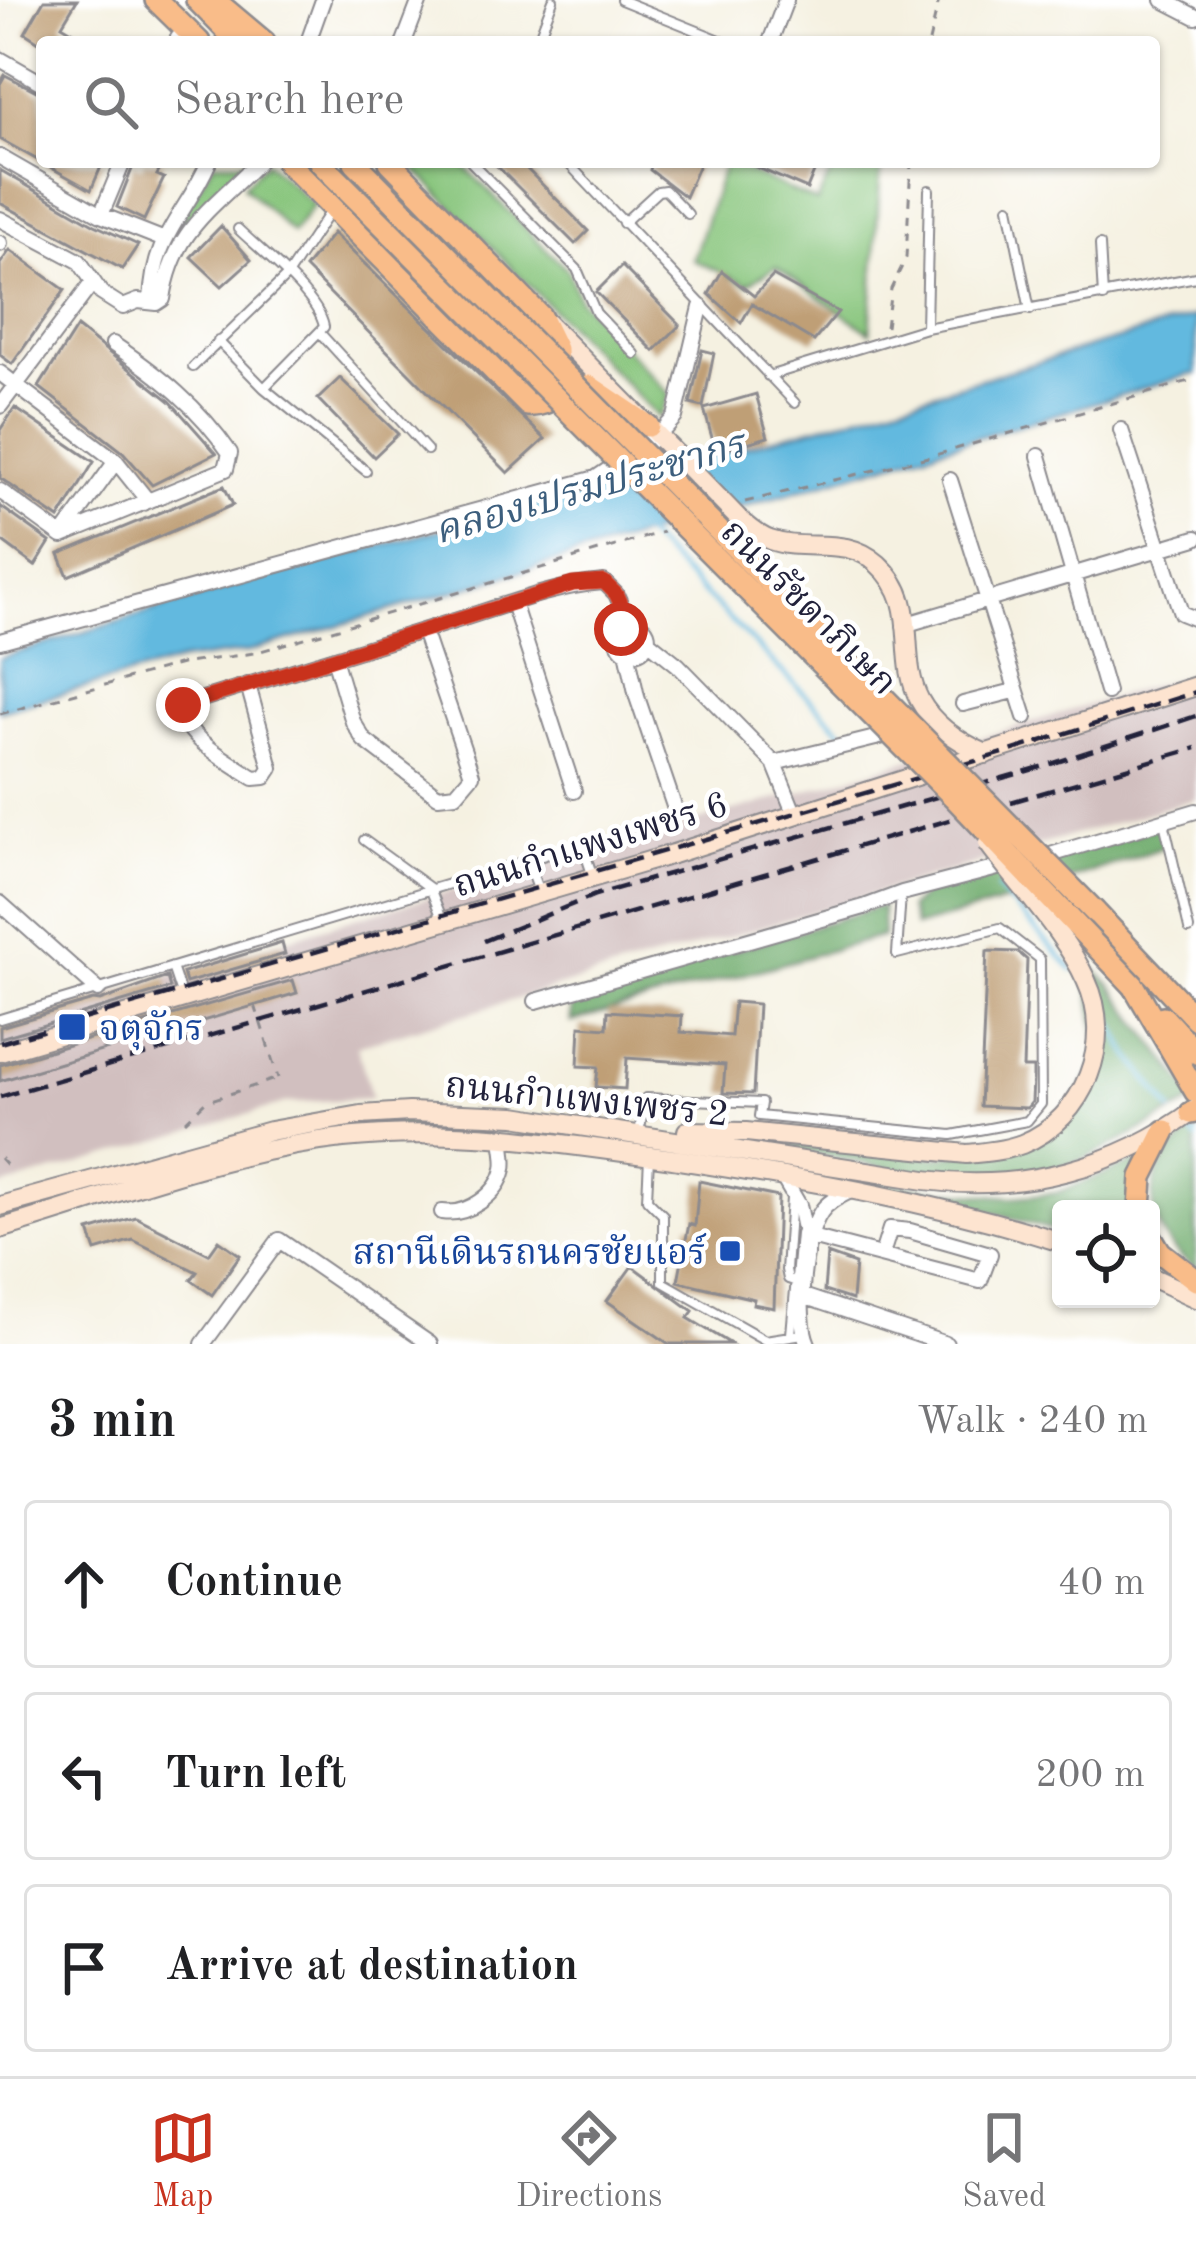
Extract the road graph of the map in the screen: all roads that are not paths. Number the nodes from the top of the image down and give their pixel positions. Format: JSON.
{"nodes":[{"id":1,"x":154,"y":0,"type":"edge"},
{"id":2,"x":197,"y":0,"type":"edge"},
{"id":3,"x":214,"y":0,"type":"edge"},
{"id":4,"x":323,"y":0,"type":"edge"},
{"id":5,"x":420,"y":0,"type":"edge"},
{"id":6,"x":553,"y":0,"type":"edge"},
{"id":7,"x":621,"y":0,"type":"edge"},
{"id":8,"x":786,"y":0,"type":"edge"},
{"id":9,"x":1163,"y":0,"type":"edge"},
{"id":10,"x":1196,"y":17,"type":"edge"},
{"id":11,"x":179,"y":36,"type":"edge"},
{"id":12,"x":232,"y":36,"type":"edge"},
{"id":13,"x":257,"y":36,"type":"edge"},
{"id":14,"x":310,"y":36,"type":"edge"},
{"id":15,"x":406,"y":36,"type":"edge"},
{"id":16,"x":539,"y":36,"type":"edge"},
{"id":17,"x":710,"y":36,"type":"edge"},
{"id":18,"x":772,"y":36,"type":"edge"},
{"id":19,"x":0,"y":59,"type":"edge"},
{"id":20,"x":36,"y":79,"type":"edge"},
{"id":21,"x":0,"y":157,"type":"edge"},
{"id":22,"x":121,"y":168,"type":"edge"},
{"id":23,"x":206,"y":168,"type":"edge"},
{"id":24,"x":252,"y":168,"type":"edge"},
{"id":25,"x":292,"y":168,"type":"edge"},
{"id":26,"x":326,"y":168,"type":"edge"},
{"id":27,"x":361,"y":168,"type":"edge"},
{"id":28,"x":396,"y":168,"type":"edge"},
{"id":29,"x":477,"y":168,"type":"edge"},
{"id":30,"x":572,"y":168,"type":"edge"},
{"id":31,"x":929,"y":190,"type":"dead end"},
{"id":32,"x":1009,"y":207,"type":"dead end"},
{"id":33,"x":332,"y":210,"type":"junction"},
{"id":34,"x":688,"y":214,"type":"dead end"},
{"id":35,"x":101,"y":215,"type":"junction"},
{"id":36,"x":0,"y":219,"type":"edge"},
{"id":37,"x":623,"y":223,"type":"junction"},
{"id":38,"x":238,"y":229,"type":"dead end"},
{"id":39,"x":162,"y":238,"type":"junction"},
{"id":40,"x":1100,"y":245,"type":"dead end"},
{"id":41,"x":287,"y":276,"type":"junction"},
{"id":42,"x":1196,"y":277,"type":"edge"},
{"id":43,"x":93,"y":282,"type":"junction"},
{"id":44,"x":1103,"y":297,"type":"junction"},
{"id":45,"x":151,"y":302,"type":"junction"},
{"id":46,"x":701,"y":307,"type":"junction"},
{"id":47,"x":1030,"y":310,"type":"junction"},
{"id":48,"x":540,"y":316,"type":"junction"},
{"id":49,"x":926,"y":328,"type":"junction"},
{"id":50,"x":320,"y":333,"type":"junction"},
{"id":51,"x":218,"y":340,"type":"junction"},
{"id":52,"x":113,"y":344,"type":"dead end"},
{"id":53,"x":635,"y":354,"type":"dead end"},
{"id":54,"x":193,"y":367,"type":"dead end"},
{"id":55,"x":0,"y":374,"type":"edge"},
{"id":56,"x":498,"y":375,"type":"junction"},
{"id":57,"x":768,"y":376,"type":"junction"},
{"id":58,"x":16,"y":385,"type":"junction"},
{"id":59,"x":265,"y":388,"type":"junction"},
{"id":60,"x":795,"y":403,"type":"dead end"},
{"id":61,"x":0,"y":406,"type":"edge"},
{"id":62,"x":1121,"y":430,"type":"dead end"},
{"id":63,"x":653,"y":431,"type":"junction"},
{"id":64,"x":427,"y":450,"type":"dead end"},
{"id":65,"x":1039,"y":456,"type":"dead end"},
{"id":66,"x":116,"y":461,"type":"junction"},
{"id":67,"x":367,"y":471,"type":"dead end"},
{"id":68,"x":950,"y":480,"type":"dead end"},
{"id":69,"x":0,"y":491,"type":"edge"},
{"id":70,"x":148,"y":500,"type":"junction"},
{"id":71,"x":62,"y":536,"type":"junction"},
{"id":72,"x":1196,"y":538,"type":"edge"},
{"id":73,"x":1160,"y":550,"type":"junction"},
{"id":74,"x":1073,"y":575,"type":"junction"},
{"id":75,"x":987,"y":602,"type":"junction"},
{"id":76,"x":513,"y":603,"type":"junction"},
{"id":77,"x":1196,"y":619,"type":"edge"},
{"id":78,"x":629,"y":623,"type":"junction"},
{"id":79,"x":904,"y":625,"type":"junction"},
{"id":80,"x":423,"y":631,"type":"junction"},
{"id":81,"x":0,"y":641,"type":"edge"},
{"id":82,"x":648,"y":641,"type":"junction"},
{"id":83,"x":628,"y":651,"type":"junction"},
{"id":84,"x":334,"y":658,"type":"junction"},
{"id":85,"x":248,"y":685,"type":"junction"},
{"id":86,"x":1196,"y":686,"type":"edge"},
{"id":87,"x":1014,"y":691,"type":"junction"},
{"id":88,"x":1107,"y":692,"type":"dead end"},
{"id":89,"x":963,"y":704,"type":"dead end"},
{"id":90,"x":1025,"y":717,"type":"dead end"},
{"id":91,"x":933,"y":720,"type":"junction"},
{"id":92,"x":986,"y":754,"type":"junction"},
{"id":93,"x":774,"y":763,"type":"junction"},
{"id":94,"x":574,"y":791,"type":"dead end"},
{"id":95,"x":954,"y":797,"type":"junction"},
{"id":96,"x":675,"y":809,"type":"dead end"},
{"id":97,"x":1196,"y":811,"type":"edge"},
{"id":98,"x":795,"y":815,"type":"junction"},
{"id":99,"x":1163,"y":820,"type":"junction"},
{"id":100,"x":364,"y":840,"type":"dead end"},
{"id":101,"x":527,"y":860,"type":"junction"},
{"id":102,"x":593,"y":877,"type":"junction"},
{"id":103,"x":430,"y":888,"type":"junction"},
{"id":104,"x":902,"y":892,"type":"junction"},
{"id":105,"x":539,"y":893,"type":"junction"},
{"id":106,"x":0,"y":903,"type":"edge"},
{"id":107,"x":1095,"y":912,"type":"junction"},
{"id":108,"x":443,"y":921,"type":"junction"},
{"id":109,"x":1189,"y":929,"type":"dead end"},
{"id":110,"x":172,"y":967,"type":"junction"},
{"id":111,"x":1134,"y":986,"type":"junction"},
{"id":112,"x":98,"y":990,"type":"junction"},
{"id":113,"x":183,"y":998,"type":"junction"},
{"id":114,"x":1196,"y":999,"type":"edge"},
{"id":115,"x":536,"y":1001,"type":"dead end"},
{"id":116,"x":0,"y":1019,"type":"edge"},
{"id":117,"x":1196,"y":1019,"type":"edge"},
{"id":118,"x":0,"y":1052,"type":"edge"},
{"id":119,"x":1196,"y":1053,"type":"edge"},
{"id":120,"x":1195,"y":1106,"type":"edge"},
{"id":121,"x":1165,"y":1131,"type":"junction"},
{"id":122,"x":649,"y":1134,"type":"junction"},
{"id":123,"x":502,"y":1139,"type":"junction"},
{"id":124,"x":649,"y":1156,"type":"junction"},
{"id":125,"x":787,"y":1183,"type":"junction"},
{"id":126,"x":855,"y":1188,"type":"junction"},
{"id":127,"x":1141,"y":1200,"type":"edge"},
{"id":128,"x":0,"y":1205,"type":"edge"},
{"id":129,"x":442,"y":1212,"type":"dead end"},
{"id":130,"x":802,"y":1215,"type":"junction"},
{"id":131,"x":0,"y":1229,"type":"edge"},
{"id":132,"x":1052,"y":1239,"type":"edge"},
{"id":133,"x":809,"y":1243,"type":"junction"},
{"id":134,"x":1160,"y":1248,"type":"edge"},
{"id":135,"x":882,"y":1254,"type":"junction"},
{"id":136,"x":1196,"y":1280,"type":"edge"},
{"id":137,"x":1160,"y":1281,"type":"edge"},
{"id":138,"x":799,"y":1289,"type":"junction"},
{"id":139,"x":1196,"y":1298,"type":"edge"},
{"id":140,"x":801,"y":1337,"type":"edge"},
{"id":141,"x":203,"y":1344,"type":"edge"},
{"id":142,"x":430,"y":1344,"type":"edge"},
{"id":143,"x":946,"y":1344,"type":"edge"}],
"edges":[{"from":1,"to":11,"type":"main road"},
{"from":2,"to":12,"type":"main road"},
{"from":3,"to":13,"type":"main road"},
{"from":4,"to":14,"type":"street"},
{"from":5,"to":15,"type":"street"},
{"from":6,"to":16,"type":"lane"},
{"from":7,"to":17,"type":"lane"},
{"from":8,"to":18,"type":"street"},
{"from":9,"to":10,"type":"street"},
{"from":19,"to":20,"type":"street"},
{"from":21,"to":35,"type":"street"},
{"from":22,"to":35,"type":"street"},
{"from":23,"to":39,"type":"street"},
{"from":24,"to":45,"type":"street"},
{"from":25,"to":33,"type":"main road"},
{"from":26,"to":95,"type":"main road","name":"ถนนรัชดาภิเษก","bridge":true},
{"from":27,"to":107,"type":"main road","name":"ถนนรัชดาภิเษก","bridge":true},
{"from":28,"to":48,"type":"main road"},
{"from":29,"to":53,"type":"lane"},
{"from":30,"to":37,"type":"lane"},
{"from":31,"to":49,"type":"lane"},
{"from":32,"to":47,"type":"lane"},
{"from":33,"to":41,"type":"lane"},
{"from":33,"to":56,"type":"main road"},
{"from":34,"to":37,"type":"lane"},
{"from":35,"to":39,"type":"street"},
{"from":36,"to":43,"type":"street"},
{"from":37,"to":46,"type":"lane"},
{"from":38,"to":41,"type":"lane"},
{"from":39,"to":45,"type":"street"},
{"from":40,"to":44,"type":"lane"},
{"from":41,"to":50,"type":"lane"},
{"from":41,"to":51,"type":"lane"},
{"from":42,"to":44,"type":"lane"},
{"from":43,"to":45,"type":"street"},
{"from":43,"to":58,"type":"street"},
{"from":44,"to":47,"type":"lane"},
{"from":46,"to":57,"type":"lane"},
{"from":46,"to":63,"type":"street"},
{"from":47,"to":49,"type":"lane"},
{"from":48,"to":56,"type":"main road"},
{"from":48,"to":63,"type":"main road"},
{"from":49,"to":57,"type":"lane"},
{"from":50,"to":59,"type":"lane"},
{"from":50,"to":64,"type":"lane"},
{"from":51,"to":54,"type":"lane"},
{"from":51,"to":59,"type":"lane"},
{"from":52,"to":70,"type":"street"},
{"from":55,"to":58,"type":"street"},
{"from":56,"to":63,"type":"main road"},
{"from":57,"to":60,"type":"lane"},
{"from":58,"to":61,"type":"street"},
{"from":58,"to":66,"type":"street"},
{"from":59,"to":67,"type":"lane"},
{"from":62,"to":73,"type":"street"},
{"from":63,"to":79,"type":"main road","bridge":true},
{"from":63,"to":81,"type":"street"},
{"from":65,"to":74,"type":"street"},
{"from":66,"to":70,"type":"street"},
{"from":66,"to":71,"type":"street"},
{"from":68,"to":75,"type":"street"},
{"from":69,"to":71,"type":"street"},
{"from":70,"to":71,"type":"street"},
{"from":72,"to":73,"type":"street"},
{"from":73,"to":74,"type":"street"},
{"from":73,"to":77,"type":"street"},
{"from":74,"to":75,"type":"street"},
{"from":74,"to":88,"type":"street"},
{"from":75,"to":79,"type":"street"},
{"from":75,"to":87,"type":"street"},
{"from":76,"to":78,"type":"street"},
{"from":76,"to":80,"type":"street"},
{"from":76,"to":94,"type":"street"},
{"from":78,"to":82,"type":"street"},
{"from":78,"to":83,"type":"street"},
{"from":79,"to":91,"type":"main road"},
{"from":80,"to":84,"type":"street"},
{"from":80,"to":84,"type":"street"},
{"from":82,"to":83,"type":"street"},
{"from":82,"to":93,"type":"street"},
{"from":83,"to":96,"type":"street"},
{"from":84,"to":85,"type":"street"},
{"from":85,"to":85,"type":"street"},
{"from":86,"to":92,"type":"main road","name":"ถนนกำแพงเพชร 6"},
{"from":87,"to":89,"type":"street"},
{"from":87,"to":90,"type":"street"},
{"from":91,"to":92,"type":"main road"},
{"from":91,"to":93,"type":"street"},
{"from":92,"to":98,"type":"main road","name":"ถนนกำแพงเพชร 6"},
{"from":93,"to":98,"type":"street"},
{"from":95,"to":111,"type":"main road","name":"ถนนรัชดาภิเษก","bridge":true},
{"from":95,"to":122,"type":"main road","bridge":true},
{"from":97,"to":99,"type":"street"},
{"from":98,"to":102,"type":"main road","name":"ถนนกำแพงเพชร 6"},
{"from":99,"to":104,"type":"street"},
{"from":99,"to":109,"type":"lane"},
{"from":100,"to":103,"type":"lane"},
{"from":101,"to":102,"type":"lane"},
{"from":101,"to":103,"type":"lane"},
{"from":101,"to":105,"type":"lane"},
{"from":102,"to":105,"type":"main road","name":"ถนนกำแพงเพชร 6"},
{"from":103,"to":108,"type":"lane"},
{"from":103,"to":110,"type":"lane"},
{"from":104,"to":115,"type":"street"},
{"from":104,"to":122,"type":"lane"},
{"from":105,"to":108,"type":"main road","name":"ถนนกำแพงเพชร 6"},
{"from":106,"to":112,"type":"street"},
{"from":107,"to":114,"type":"main road"},
{"from":107,"to":117,"type":"main road","name":"ถนนรัชดาภิเษก"},
{"from":108,"to":113,"type":"main road","name":"ถนนกำแพงเพชร 6"},
{"from":110,"to":112,"type":"lane"},
{"from":110,"to":113,"type":"lane"},
{"from":111,"to":119,"type":"main road","name":"ถนนรัชดาภิเษก"},
{"from":111,"to":120,"type":"main road"},
{"from":112,"to":116,"type":"lane"},
{"from":113,"to":118,"type":"main road","name":"ถนนกำแพงเพชร 6"},
{"from":120,"to":121,"type":"main road","name":"ถนนกำแพงเพชร 2"},
{"from":121,"to":122,"type":"main road","name":"ถนนกำแพงเพชร 2"},
{"from":121,"to":127,"type":"main road"},
{"from":122,"to":128,"type":"main road","name":"ถนนกำแพงเพชร 2"},
{"from":123,"to":124,"type":"main road","name":"ถนนกำแพงเพชร 2"},
{"from":123,"to":129,"type":"street"},
{"from":123,"to":131,"type":"main road","name":"ถนนกำแพงเพชร 2"},
{"from":124,"to":125,"type":"main road","name":"ถนนกำแพงเพชร 2"},
{"from":124,"to":140,"type":"lane"},
{"from":125,"to":126,"type":"main road","name":"ถนนกำแพงเพชร 2"},
{"from":125,"to":130,"type":"street"},
{"from":125,"to":138,"type":"lane"},
{"from":126,"to":132,"type":"main road","name":"ถนนกำแพงเพชร 2"},
{"from":126,"to":133,"type":"street"},
{"from":130,"to":133,"type":"street"},
{"from":130,"to":138,"type":"lane"},
{"from":133,"to":135,"type":"street"},
{"from":133,"to":138,"type":"street"},
{"from":134,"to":136,"type":"main road"},
{"from":135,"to":135,"type":"street"},
{"from":137,"to":139,"type":"main road"},
{"from":138,"to":140,"type":"street"},
{"from":138,"to":143,"type":"street"},
{"from":141,"to":142,"type":"street"}]}
